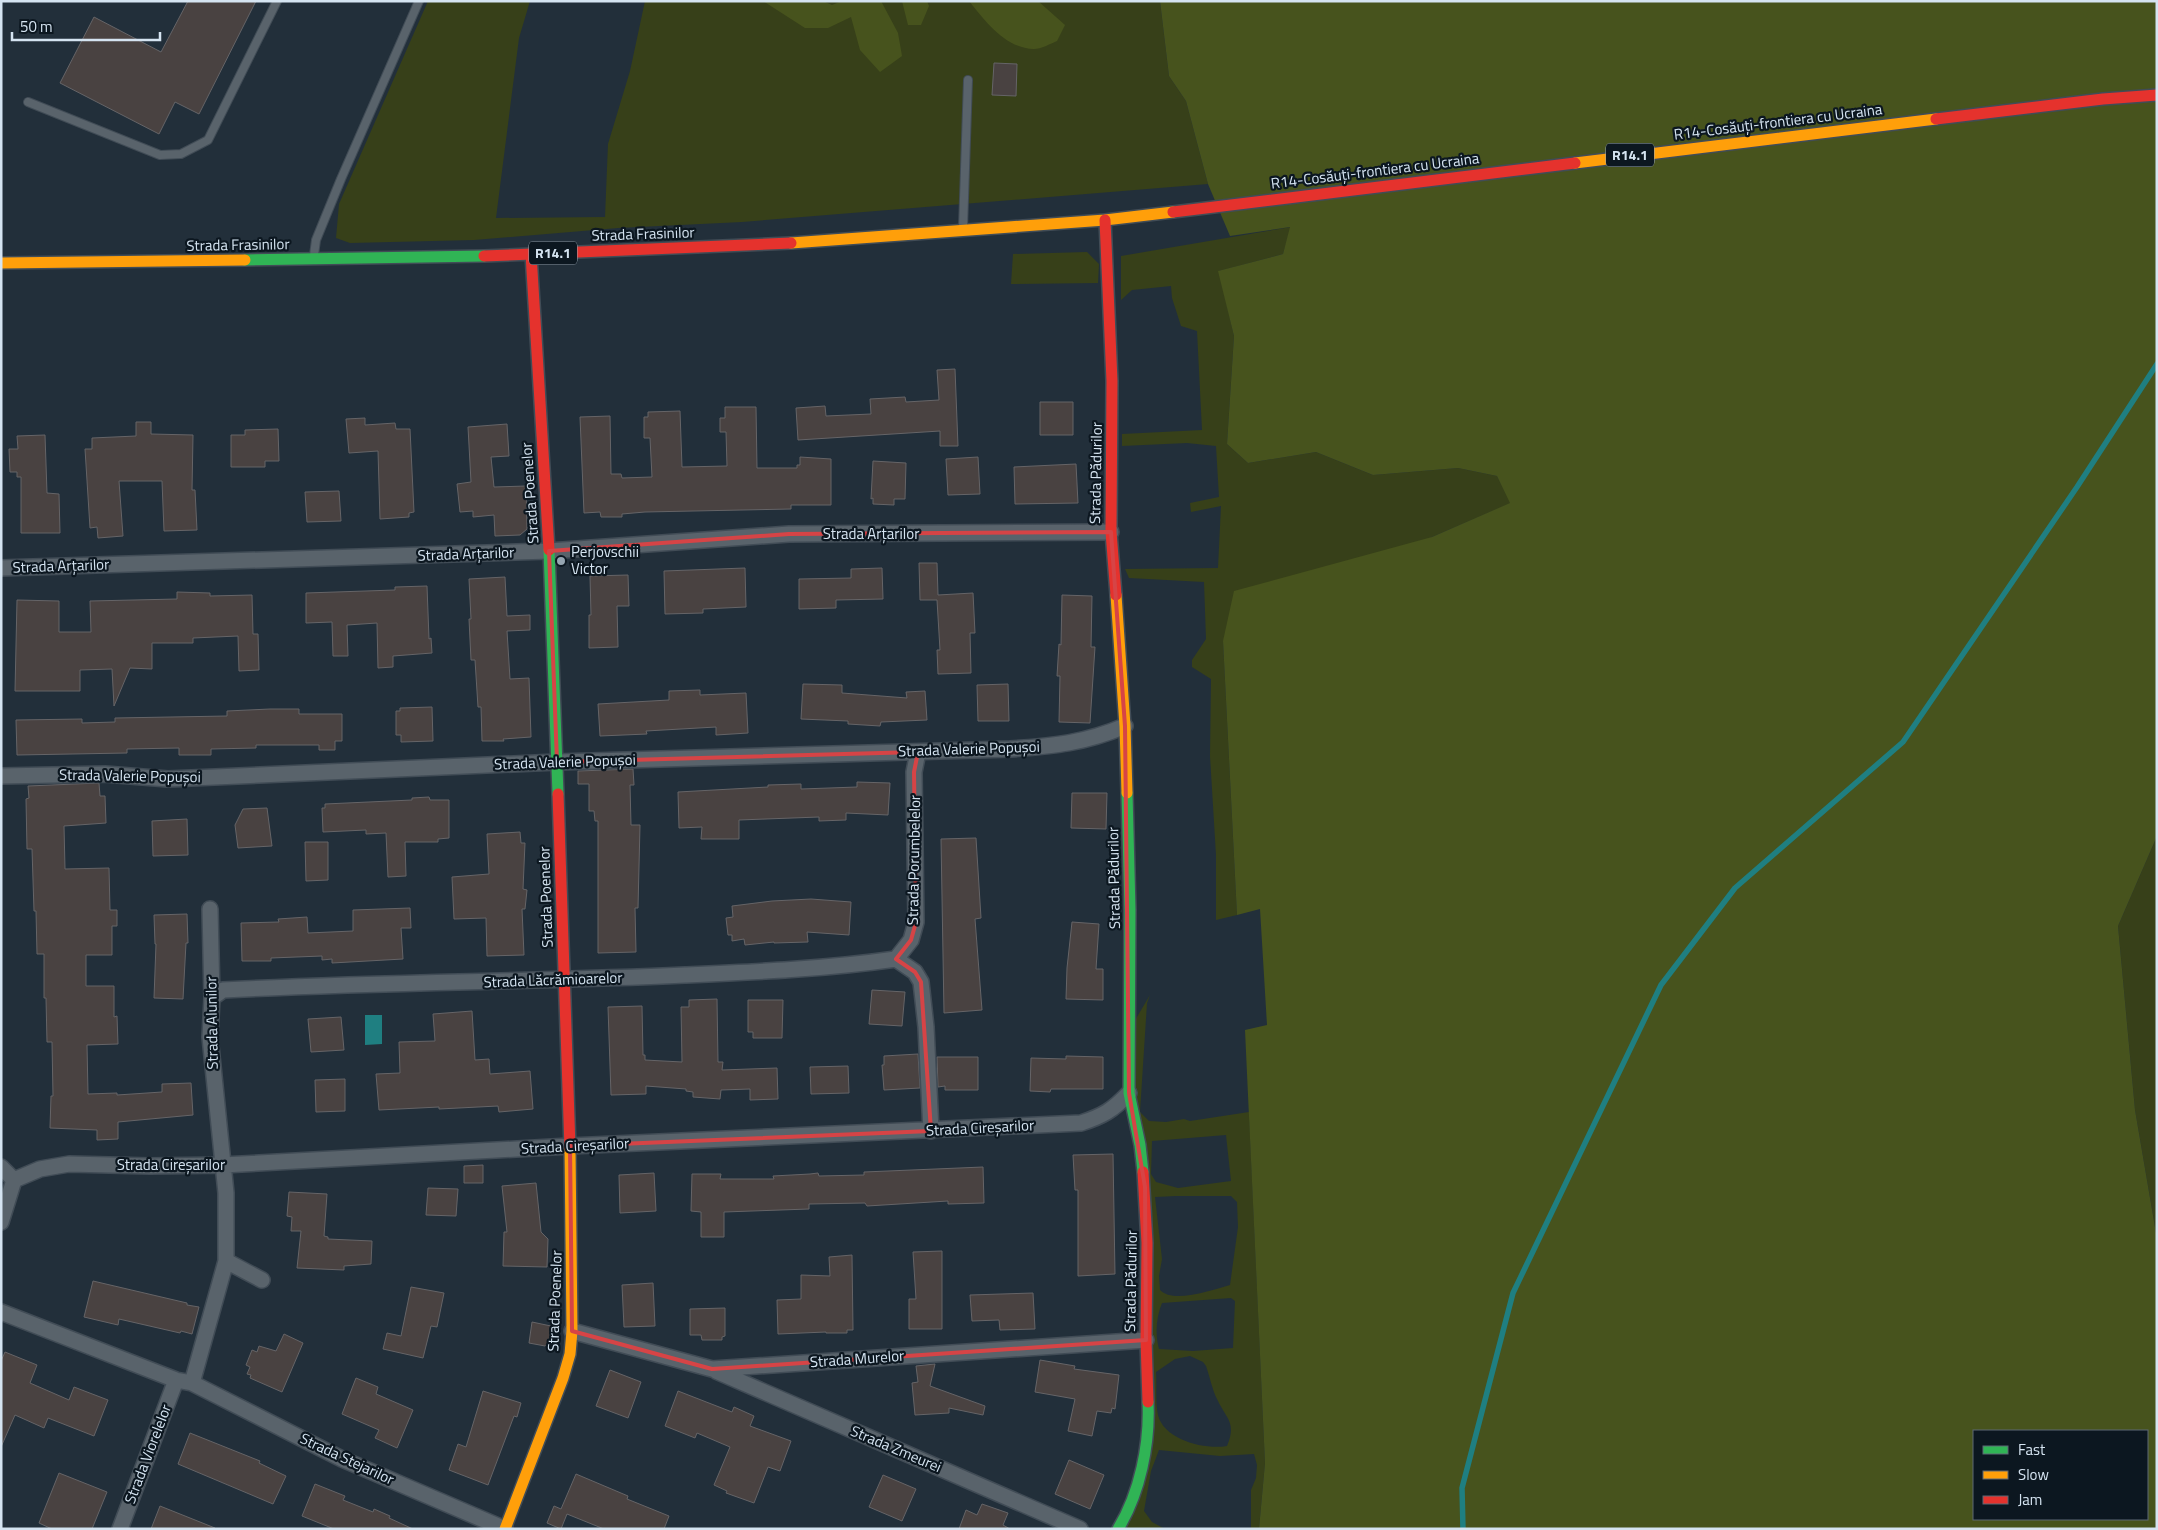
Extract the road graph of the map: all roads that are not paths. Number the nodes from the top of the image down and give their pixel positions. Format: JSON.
{"nodes":[{"id":1,"x":277,"y":1,"type":"edge"},
{"id":2,"x":419,"y":1,"type":"edge"},
{"id":3,"x":968,"y":80,"type":"dead end"},
{"id":4,"x":2157,"y":95,"type":"edge"},
{"id":5,"x":28,"y":102,"type":"dead end"},
{"id":6,"x":1105,"y":220,"type":"junction"},
{"id":7,"x":963,"y":231,"type":"junction"},
{"id":8,"x":531,"y":254,"type":"junction"},
{"id":9,"x":313,"y":260,"type":"junction"},
{"id":10,"x":1,"y":263,"type":"edge"},
{"id":11,"x":1111,"y":532,"type":"junction"},
{"id":12,"x":549,"y":551,"type":"junction"},
{"id":13,"x":1,"y":568,"type":"edge"},
{"id":14,"x":1125,"y":726,"type":"junction"},
{"id":15,"x":918,"y":752,"type":"junction"},
{"id":16,"x":556,"y":762,"type":"junction"},
{"id":17,"x":1,"y":776,"type":"edge"},
{"id":18,"x":210,"y":909,"type":"dead end"},
{"id":19,"x":896,"y":960,"type":"junction"},
{"id":20,"x":564,"y":981,"type":"junction"},
{"id":21,"x":212,"y":998,"type":"junction"},
{"id":22,"x":1129,"y":1093,"type":"junction"},
{"id":23,"x":931,"y":1131,"type":"junction"},
{"id":24,"x":570,"y":1146,"type":"junction"},
{"id":25,"x":223,"y":1165,"type":"junction"},
{"id":26,"x":1,"y":1167,"type":"edge"},
{"id":27,"x":14,"y":1180,"type":"junction"},
{"id":28,"x":1,"y":1222,"type":"edge"},
{"id":29,"x":226,"y":1261,"type":"junction"},
{"id":30,"x":262,"y":1280,"type":"dead end"},
{"id":31,"x":1,"y":1312,"type":"edge"},
{"id":32,"x":572,"y":1331,"type":"junction"},
{"id":33,"x":1146,"y":1340,"type":"junction"},
{"id":34,"x":712,"y":1369,"type":"junction"},
{"id":35,"x":176,"y":1380,"type":"junction"},
{"id":36,"x":192,"y":1383,"type":"junction"},
{"id":37,"x":120,"y":1529,"type":"edge"},
{"id":38,"x":505,"y":1529,"type":"edge"},
{"id":39,"x":1080,"y":1529,"type":"edge"},
{"id":40,"x":1118,"y":1529,"type":"edge"}],
"edges":[{"from":1,"to":5,"type":"lane"},
{"from":2,"to":9,"type":"lane"},
{"from":3,"to":7,"type":"lane"},
{"from":4,"to":6,"type":"street","name":"R14-Cosăuți-frontiera cu Ucraina","number":"R14.1"},
{"from":6,"to":7,"type":"street","name":"Strada Frasinilor","number":"R14.1"},
{"from":6,"to":11,"type":"street","name":"Strada Pădurilor"},
{"from":7,"to":8,"type":"street","name":"Strada Frasinilor","number":"R14.1"},
{"from":8,"to":9,"type":"street","name":"Strada Frasinilor","number":"R14.1"},
{"from":8,"to":12,"type":"street","name":"Strada Poenelor"},
{"from":9,"to":10,"type":"street","name":"Strada Frasinilor","number":"R14.1"},
{"from":11,"to":12,"type":"street","name":"Strada Arțarilor"},
{"from":11,"to":14,"type":"street","name":"Strada Pădurilor"},
{"from":12,"to":13,"type":"street","name":"Strada Arțarilor"},
{"from":12,"to":16,"type":"street","name":"Strada Poenelor"},
{"from":14,"to":15,"type":"street","name":"Strada Valerie Popușoi"},
{"from":14,"to":22,"type":"street","name":"Strada Pădurilor"},
{"from":15,"to":16,"type":"street","name":"Strada Valerie Popușoi"},
{"from":15,"to":19,"type":"street","name":"Strada Porumbelelor"},
{"from":16,"to":17,"type":"street","name":"Strada Valerie Popușoi"},
{"from":16,"to":20,"type":"street","name":"Strada Poenelor"},
{"from":18,"to":21,"type":"street","name":"Strada Alunilor"},
{"from":19,"to":20,"type":"street","name":"Strada Lăcrămioarelor"},
{"from":19,"to":23,"type":"street"},
{"from":20,"to":21,"type":"street","name":"Strada Lăcrămioarelor"},
{"from":20,"to":24,"type":"street","name":"Strada Poenelor"},
{"from":21,"to":25,"type":"street","name":"Strada Alunilor"},
{"from":22,"to":23,"type":"street","name":"Strada Cireșarilor"},
{"from":22,"to":33,"type":"street","name":"Strada Pădurilor"},
{"from":23,"to":24,"type":"street","name":"Strada Cireșarilor"},
{"from":24,"to":25,"type":"street","name":"Strada Cireșarilor"},
{"from":24,"to":32,"type":"street","name":"Strada Poenelor"},
{"from":25,"to":27,"type":"street","name":"Strada Cireșarilor"},
{"from":25,"to":29,"type":"street"},
{"from":26,"to":27,"type":"street"},
{"from":27,"to":28,"type":"street"},
{"from":29,"to":30,"type":"street"},
{"from":29,"to":36,"type":"street"},
{"from":31,"to":35,"type":"street","name":"Strada Stejarilor"},
{"from":32,"to":34,"type":"street","name":"Strada Murelor"},
{"from":32,"to":38,"type":"street","name":"Strada Poenelor"},
{"from":33,"to":34,"type":"street","name":"Strada Murelor"},
{"from":33,"to":40,"type":"street","name":"Strada Pădurilor"},
{"from":34,"to":39,"type":"street","name":"Strada Zmeurei"},
{"from":35,"to":36,"type":"street","name":"Strada Stejarilor"},
{"from":35,"to":37,"type":"street","name":"Strada Viorelelor"},
{"from":36,"to":38,"type":"street","name":"Strada Stejarilor"}]}
